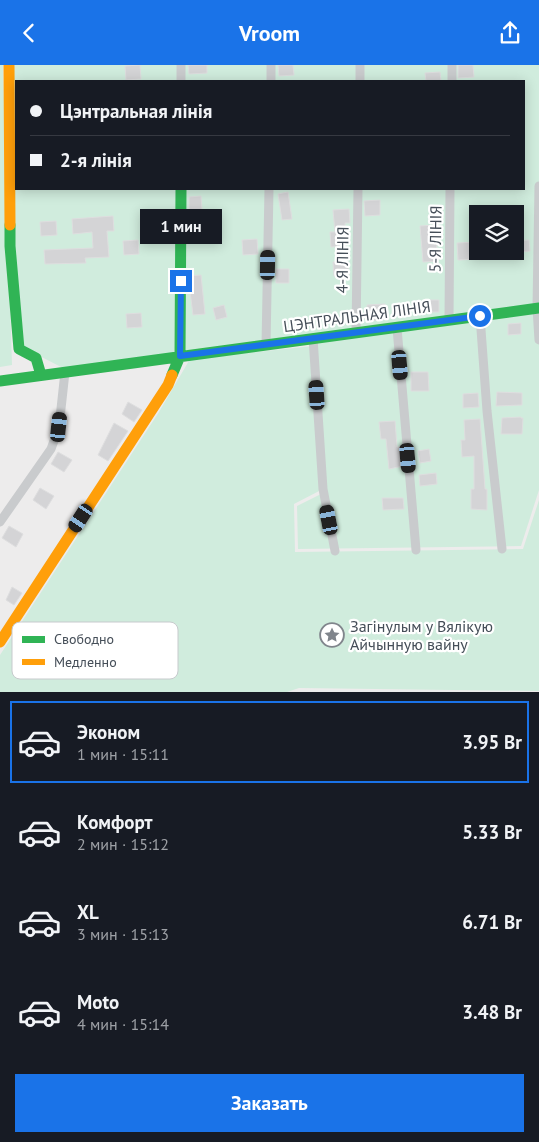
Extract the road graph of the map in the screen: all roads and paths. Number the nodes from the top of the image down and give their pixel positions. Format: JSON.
{"nodes":[{"id":1,"x":9,"y":65,"type":"edge"},
{"id":2,"x":181,"y":65,"type":"edge"},
{"id":3,"x":271,"y":65,"type":"edge"},
{"id":4,"x":360,"y":65,"type":"edge"},
{"id":5,"x":452,"y":65,"type":"edge"},
{"id":6,"x":181,"y":80,"type":"edge"},
{"id":7,"x":271,"y":80,"type":"edge"},
{"id":8,"x":360,"y":80,"type":"edge"},
{"id":9,"x":452,"y":80,"type":"edge"},
{"id":10,"x":539,"y":186,"type":"edge"},
{"id":11,"x":181,"y":190,"type":"edge"},
{"id":12,"x":269,"y":190,"type":"edge"},
{"id":13,"x":358,"y":190,"type":"edge"},
{"id":14,"x":450,"y":190,"type":"edge"},
{"id":15,"x":538,"y":308,"type":"edge"},
{"id":16,"x":480,"y":316,"type":"junction"},
{"id":17,"x":448,"y":320,"type":"junction"},
{"id":18,"x":397,"y":328,"type":"junction"},
{"id":19,"x":356,"y":333,"type":"junction"},
{"id":20,"x":312,"y":338,"type":"junction"},
{"id":21,"x":539,"y":339,"type":"edge"},
{"id":22,"x":266,"y":345,"type":"junction"},
{"id":23,"x":180,"y":356,"type":"junction"},
{"id":24,"x":65,"y":372,"type":"junction"},
{"id":25,"x":41,"y":375,"type":"junction"},
{"id":26,"x":0,"y":381,"type":"edge"},
{"id":27,"x":0,"y":523,"type":"edge"},
{"id":28,"x":502,"y":549,"type":"dead end"},
{"id":29,"x":416,"y":550,"type":"dead end"},
{"id":30,"x":335,"y":551,"type":"dead end"},
{"id":31,"x":12,"y":622,"type":"edge"},
{"id":32,"x":12,"y":623,"type":"edge"},
{"id":33,"x":0,"y":641,"type":"edge"}],
"edges":[{"from":1,"to":25,"type":"street"},
{"from":2,"to":6,"type":"street"},
{"from":3,"to":7,"type":"street"},
{"from":4,"to":8,"type":"street"},
{"from":5,"to":9,"type":"street"},
{"from":10,"to":15,"type":"street"},
{"from":11,"to":23,"type":"street"},
{"from":12,"to":22,"type":"street"},
{"from":13,"to":19,"type":"street","name":"4-Я ЛІНІЯ"},
{"from":14,"to":17,"type":"street","name":"5-Я ЛІНІЯ"},
{"from":15,"to":16,"type":"street","name":"ЦЭНТРАЛЬНАЯ ЛІНІЯ"},
{"from":15,"to":21,"type":"street"},
{"from":16,"to":17,"type":"street","name":"ЦЭНТРАЛЬНАЯ ЛІНІЯ"},
{"from":16,"to":28,"type":"street"},
{"from":17,"to":18,"type":"street","name":"ЦЭНТРАЛЬНАЯ ЛІНІЯ"},
{"from":18,"to":19,"type":"street","name":"ЦЭНТРАЛЬНАЯ ЛІНІЯ"},
{"from":18,"to":29,"type":"street"},
{"from":19,"to":20,"type":"street","name":"ЦЭНТРАЛЬНАЯ ЛІНІЯ"},
{"from":20,"to":22,"type":"street","name":"ЦЭНТРАЛЬНАЯ ЛІНІЯ"},
{"from":20,"to":30,"type":"street"},
{"from":22,"to":23,"type":"street","name":"ЦЭНТРАЛЬНАЯ ЛІНІЯ"},
{"from":23,"to":24,"type":"street","name":"ЦЭНТРАЛЬНАЯ ЛІНІЯ"},
{"from":23,"to":31,"type":"street"},
{"from":24,"to":25,"type":"street","name":"ЦЭНТРАЛЬНАЯ ЛІНІЯ"},
{"from":24,"to":27,"type":"street"},
{"from":25,"to":26,"type":"street","name":"ЦЭНТРАЛЬНАЯ ЛІНІЯ"},
{"from":32,"to":33,"type":"street"}]}
